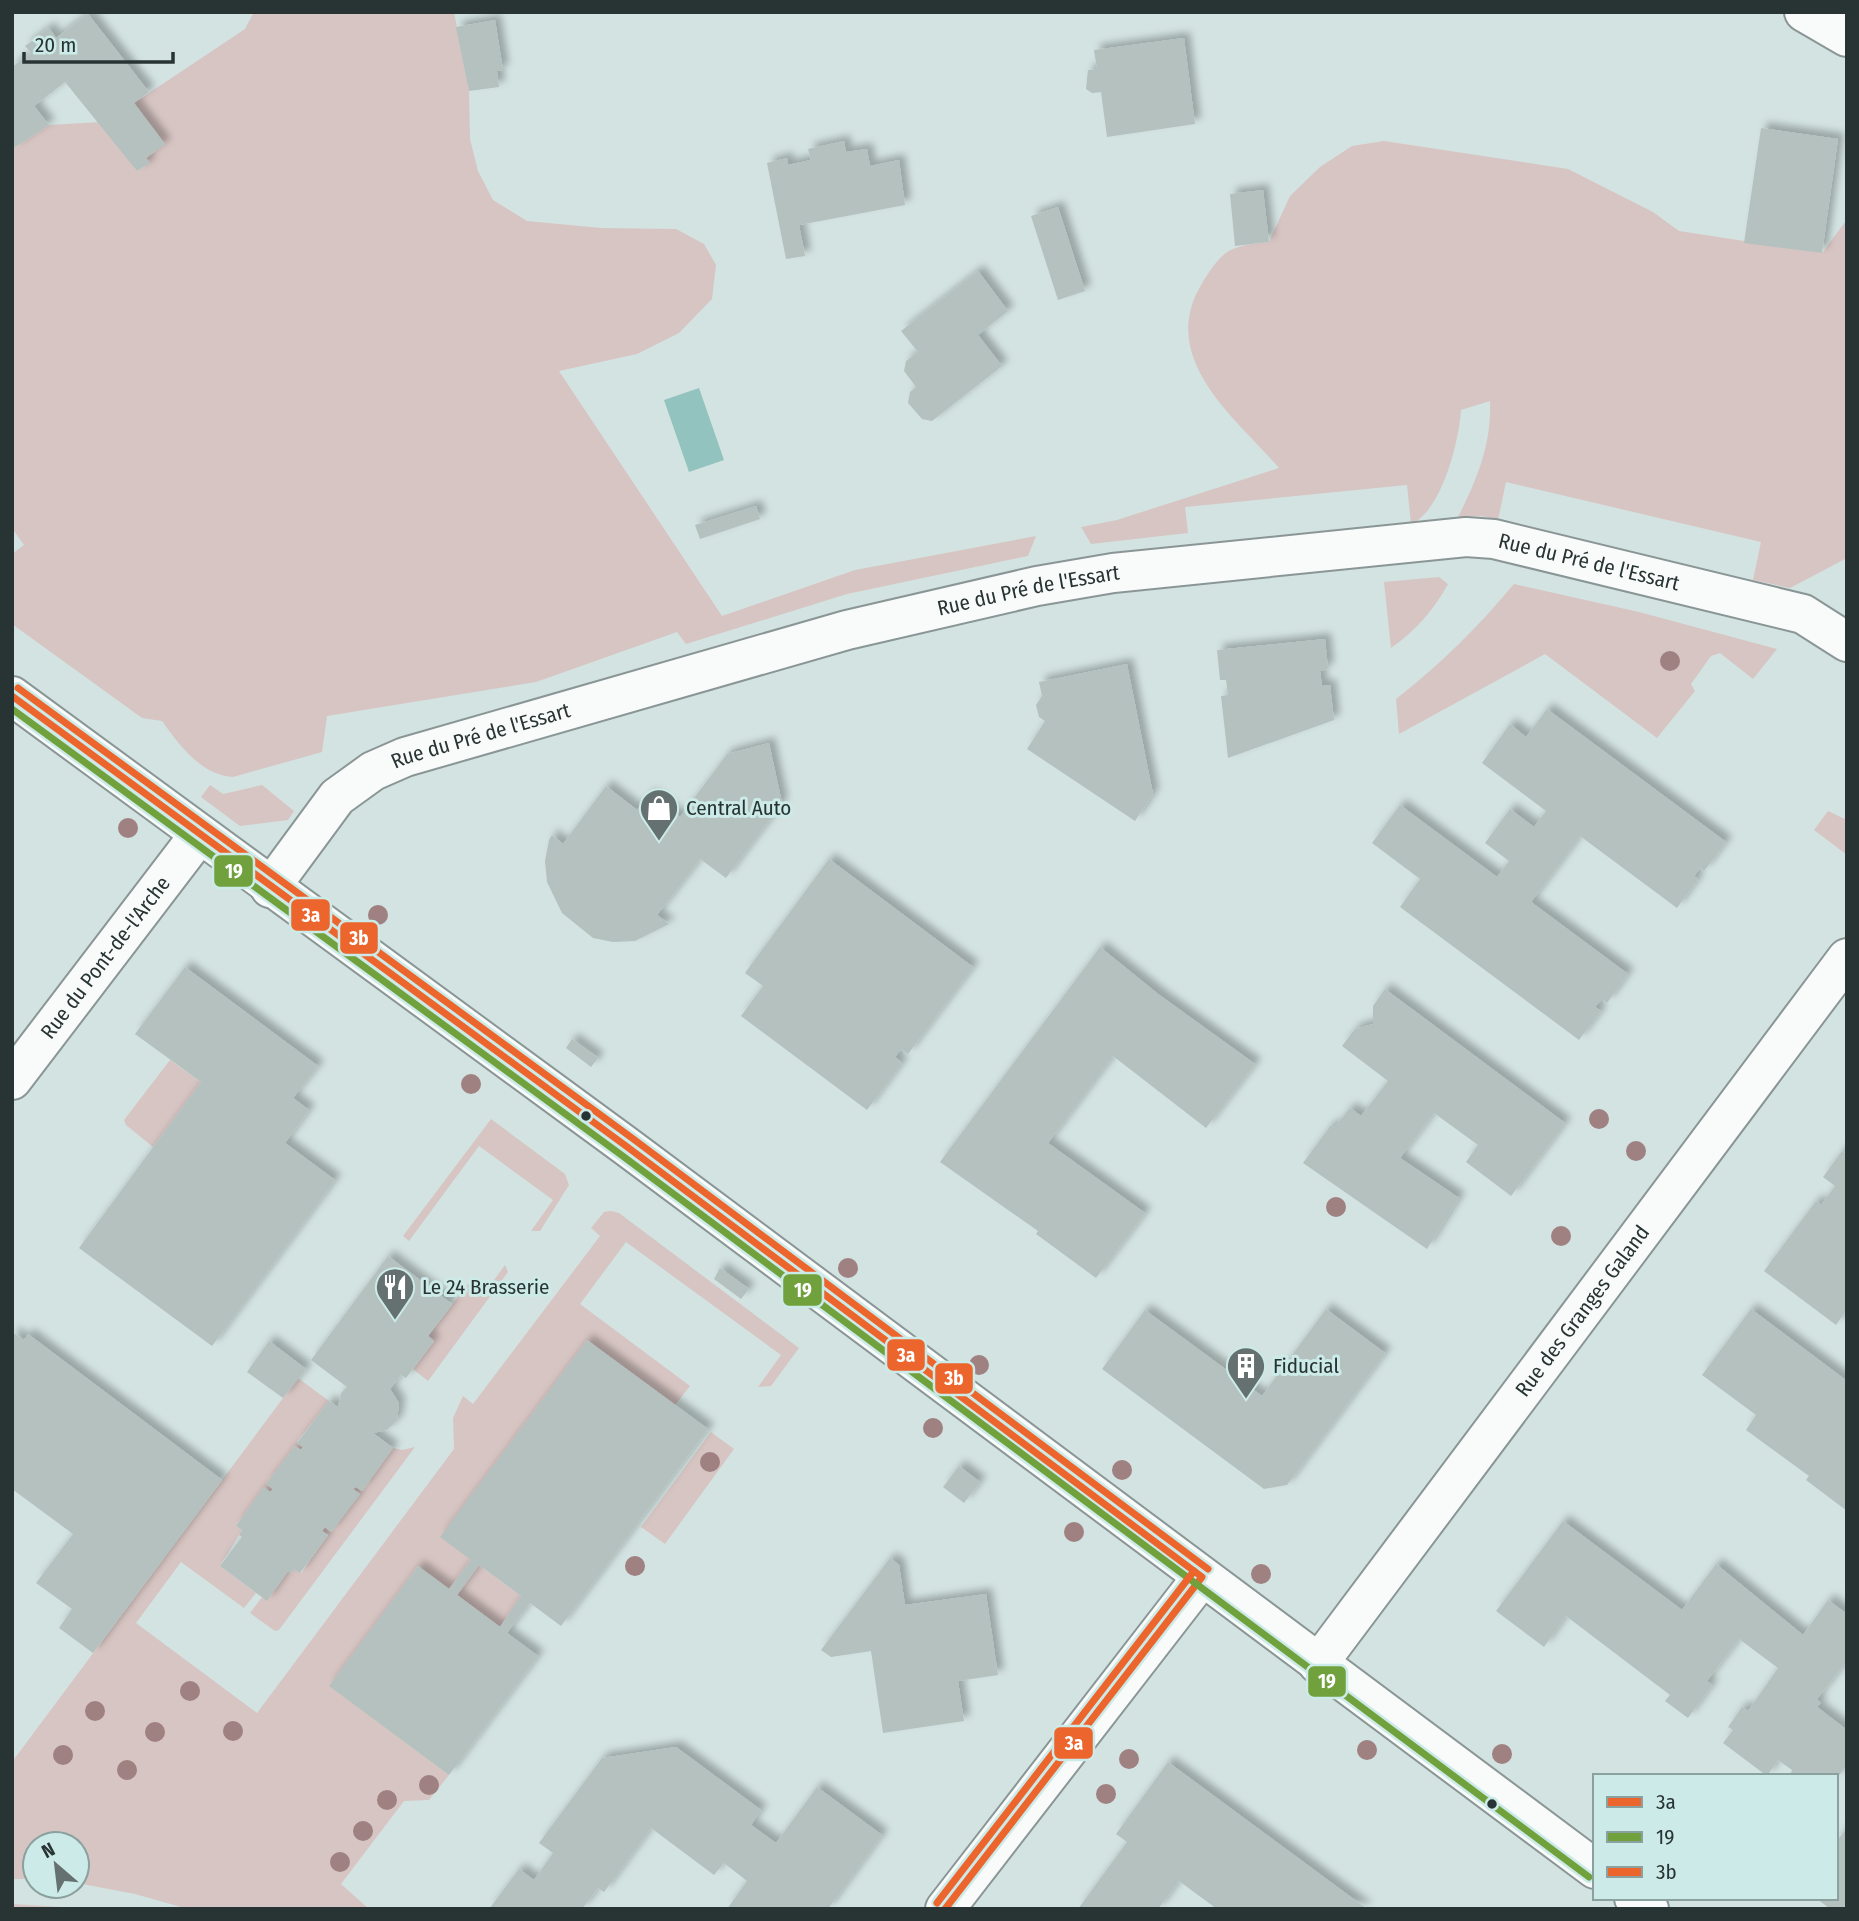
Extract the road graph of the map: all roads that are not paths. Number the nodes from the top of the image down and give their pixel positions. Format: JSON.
{"nodes":[{"id":1,"x":1804,"y":12,"type":"edge"},
{"id":2,"x":1847,"y":37,"type":"edge"},
{"id":3,"x":1847,"y":642,"type":"edge"},
{"id":4,"x":12,"y":696,"type":"edge"},
{"id":5,"x":200,"y":835,"type":"junction"},
{"id":6,"x":270,"y":888,"type":"junction"},
{"id":7,"x":1847,"y":958,"type":"edge"},
{"id":8,"x":12,"y":1080,"type":"edge"},
{"id":9,"x":1202,"y":1577,"type":"junction"},
{"id":10,"x":1318,"y":1664,"type":"junction"},
{"id":11,"x":1593,"y":1868,"type":"edge"},
{"id":12,"x":944,"y":1909,"type":"edge"}],
"edges":[{"from":1,"to":2,"type":"street"},
{"from":3,"to":6,"type":"street","name":"Rue du Pré de l'Essart"},
{"from":4,"to":5,"type":"street"},
{"from":5,"to":6,"type":"street"},
{"from":5,"to":8,"type":"street","name":"Rue du Pont-de-l'Arche"},
{"from":6,"to":9,"type":"street"},
{"from":7,"to":10,"type":"street","name":"Rue des Granges Galand"},
{"from":9,"to":10,"type":"street"},
{"from":9,"to":12,"type":"street"},
{"from":10,"to":11,"type":"street"}]}
